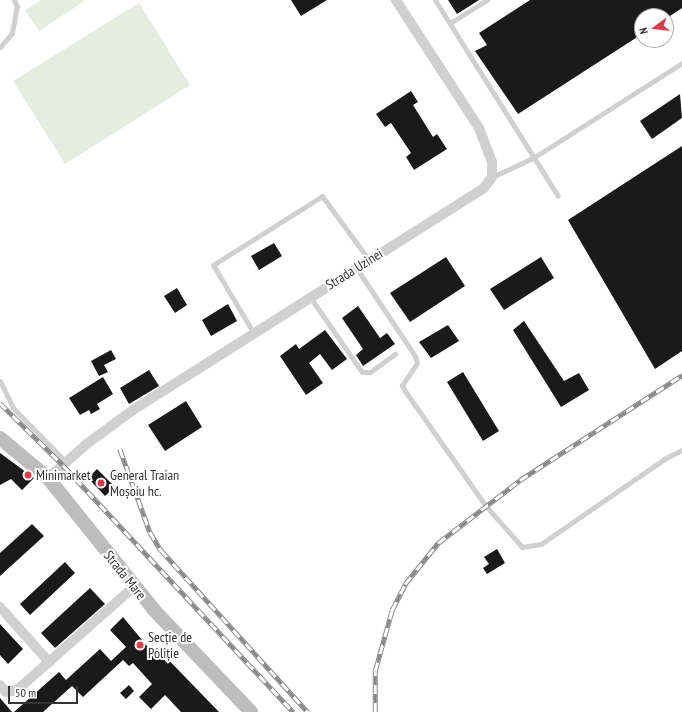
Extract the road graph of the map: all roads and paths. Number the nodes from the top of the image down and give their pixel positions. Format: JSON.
{"nodes":[{"id":1,"x":14,"y":0,"type":"edge"},
{"id":2,"x":396,"y":0,"type":"edge"},
{"id":3,"x":435,"y":0,"type":"edge"},
{"id":4,"x":487,"y":0,"type":"edge"},
{"id":5,"x":450,"y":23,"type":"junction"},
{"id":6,"x":0,"y":47,"type":"edge"},
{"id":7,"x":682,"y":63,"type":"edge"},
{"id":8,"x":533,"y":158,"type":"junction"},
{"id":9,"x":492,"y":177,"type":"junction"},
{"id":10,"x":558,"y":196,"type":"dead end"},
{"id":11,"x":369,"y":260,"type":"junction"},
{"id":12,"x":356,"y":268,"type":"junction"},
{"id":13,"x":309,"y":297,"type":"junction"},
{"id":14,"x":253,"y":332,"type":"junction"},
{"id":15,"x":395,"y":354,"type":"dead end"},
{"id":16,"x":0,"y":381,"type":"edge"},
{"id":17,"x":0,"y":438,"type":"edge"},
{"id":18,"x":682,"y":450,"type":"edge"},
{"id":19,"x":66,"y":462,"type":"junction"},
{"id":20,"x":48,"y":478,"type":"junction"},
{"id":21,"x":134,"y":587,"type":"junction"},
{"id":22,"x":0,"y":607,"type":"edge"},
{"id":23,"x":49,"y":662,"type":"junction"},
{"id":24,"x":0,"y":685,"type":"edge"},
{"id":25,"x":251,"y":712,"type":"edge"}],
"edges":[{"from":1,"to":6,"type":"lane"},
{"from":2,"to":9,"type":"street"},
{"from":3,"to":5,"type":"lane"},
{"from":4,"to":5,"type":"lane"},
{"from":5,"to":8,"type":"lane"},
{"from":7,"to":8,"type":"lane"},
{"from":8,"to":9,"type":"lane"},
{"from":8,"to":10,"type":"lane"},
{"from":9,"to":11,"type":"street","name":"Strada Uzinei"},
{"from":11,"to":12,"type":"street","name":"Strada Uzinei"},
{"from":11,"to":14,"type":"lane"},
{"from":12,"to":13,"type":"street","name":"Strada Uzinei"},
{"from":12,"to":18,"type":"lane"},
{"from":13,"to":14,"type":"street","name":"Strada Uzinei"},
{"from":13,"to":15,"type":"lane"},
{"from":14,"to":19,"type":"street","name":"Strada Uzinei"},
{"from":16,"to":19,"type":"lane"},
{"from":17,"to":20,"type":"main road","name":"Strada Mare"},
{"from":19,"to":20,"type":"street","name":"Strada Uzinei"},
{"from":20,"to":21,"type":"main road","name":"Strada Mare"},
{"from":21,"to":23,"type":"street"},
{"from":21,"to":25,"type":"main road","name":"Strada Mare"},
{"from":22,"to":23,"type":"street"},
{"from":23,"to":24,"type":"street"}]}
